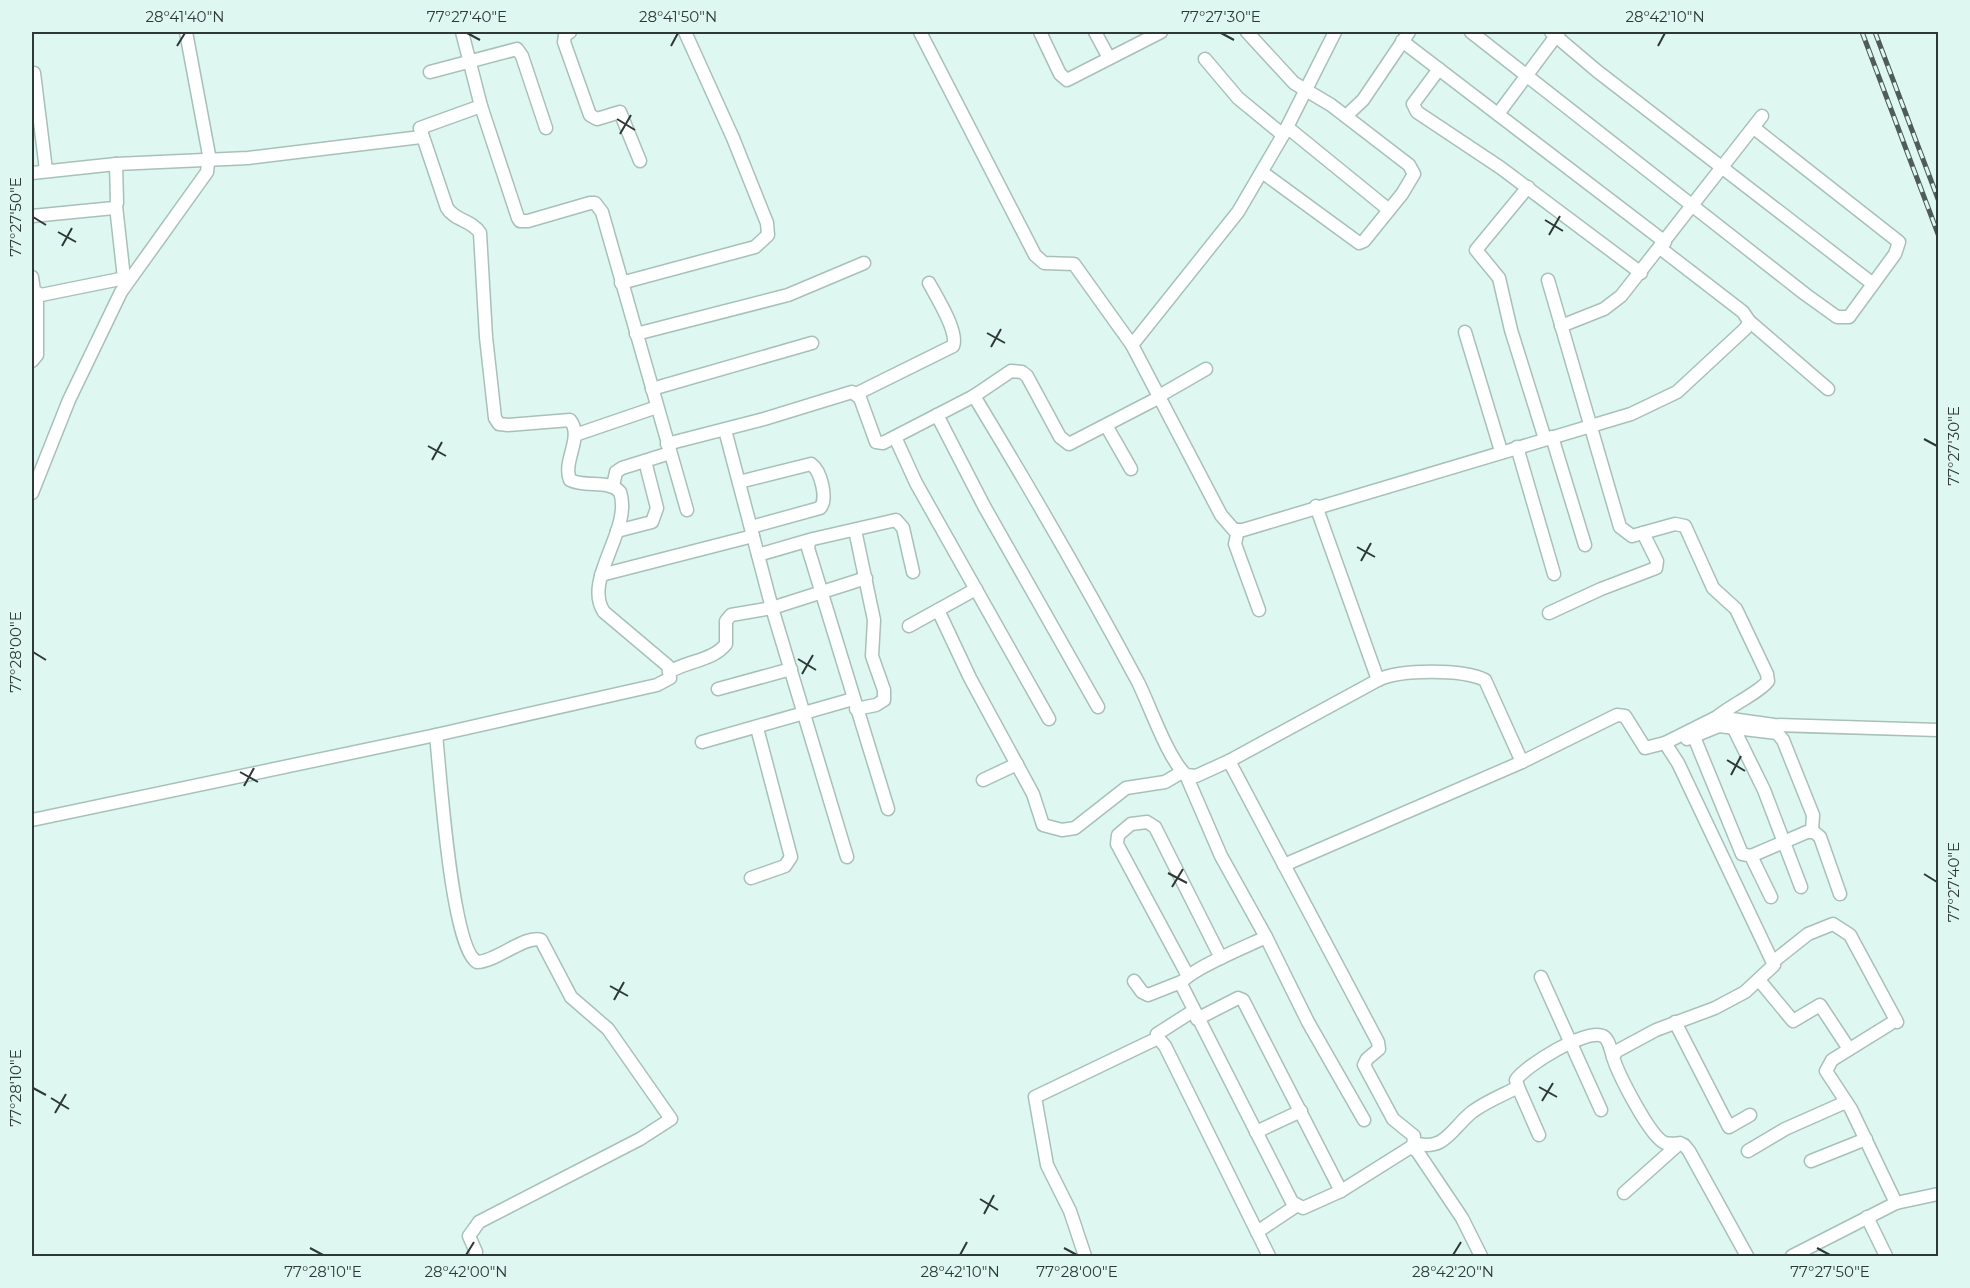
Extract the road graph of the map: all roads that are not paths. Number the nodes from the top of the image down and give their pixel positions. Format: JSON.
{"nodes":[{"id":1,"x":186,"y":32,"type":"edge"},
{"id":2,"x":462,"y":32,"type":"edge"},
{"id":3,"x":570,"y":32,"type":"edge"},
{"id":4,"x":920,"y":32,"type":"edge"},
{"id":5,"x":1040,"y":32,"type":"edge"},
{"id":6,"x":1095,"y":32,"type":"edge"},
{"id":7,"x":1161,"y":32,"type":"edge"},
{"id":8,"x":1246,"y":32,"type":"edge"},
{"id":9,"x":1335,"y":32,"type":"edge"},
{"id":10,"x":1471,"y":32,"type":"edge"},
{"id":11,"x":688,"y":33,"type":"edge"},
{"id":12,"x":1555,"y":33,"type":"edge"},
{"id":13,"x":1406,"y":36,"type":"edge"},
{"id":14,"x":1109,"y":58,"type":"junction"},
{"id":15,"x":1205,"y":59,"type":"dead end"},
{"id":16,"x":471,"y":62,"type":"junction"},
{"id":17,"x":1439,"y":69,"type":"junction"},
{"id":18,"x":430,"y":72,"type":"dead end"},
{"id":19,"x":34,"y":73,"type":"dead end"},
{"id":20,"x":1527,"y":76,"type":"junction"},
{"id":21,"x":1306,"y":91,"type":"junction"},
{"id":22,"x":481,"y":106,"type":"junction"},
{"id":23,"x":1498,"y":114,"type":"junction"},
{"id":24,"x":1346,"y":116,"type":"junction"},
{"id":25,"x":1762,"y":116,"type":"dead end"},
{"id":26,"x":1754,"y":128,"type":"junction"},
{"id":27,"x":546,"y":129,"type":"dead end"},
{"id":28,"x":1285,"y":131,"type":"junction"},
{"id":29,"x":421,"y":137,"type":"junction"},
{"id":30,"x":209,"y":160,"type":"junction"},
{"id":31,"x":640,"y":161,"type":"dead end"},
{"id":32,"x":116,"y":164,"type":"junction"},
{"id":33,"x":1722,"y":166,"type":"junction"},
{"id":34,"x":46,"y":170,"type":"junction"},
{"id":35,"x":1262,"y":172,"type":"junction"},
{"id":36,"x":32,"y":173,"type":"edge"},
{"id":37,"x":1528,"y":187,"type":"junction"},
{"id":38,"x":1692,"y":205,"type":"junction"},
{"id":39,"x":116,"y":206,"type":"junction"},
{"id":40,"x":1389,"y":210,"type":"junction"},
{"id":41,"x":32,"y":216,"type":"edge"},
{"id":42,"x":1663,"y":245,"type":"junction"},
{"id":43,"x":864,"y":263,"type":"dead end"},
{"id":44,"x":1641,"y":273,"type":"junction"},
{"id":45,"x":32,"y":277,"type":"edge"},
{"id":46,"x":127,"y":277,"type":"junction"},
{"id":47,"x":1548,"y":280,"type":"dead end"},
{"id":48,"x":621,"y":283,"type":"junction"},
{"id":49,"x":929,"y":283,"type":"dead end"},
{"id":50,"x":1873,"y":284,"type":"junction"},
{"id":51,"x":34,"y":293,"type":"edge"},
{"id":52,"x":1749,"y":321,"type":"junction"},
{"id":53,"x":1561,"y":326,"type":"junction"},
{"id":54,"x":1465,"y":332,"type":"dead end"},
{"id":55,"x":636,"y":334,"type":"junction"},
{"id":56,"x":812,"y":343,"type":"dead end"},
{"id":57,"x":1132,"y":345,"type":"junction"},
{"id":58,"x":32,"y":361,"type":"edge"},
{"id":59,"x":1206,"y":369,"type":"dead end"},
{"id":60,"x":652,"y":389,"type":"junction"},
{"id":61,"x":1828,"y":389,"type":"dead end"},
{"id":62,"x":856,"y":394,"type":"junction"},
{"id":63,"x":974,"y":396,"type":"junction"},
{"id":64,"x":1159,"y":397,"type":"junction"},
{"id":65,"x":657,"y":407,"type":"junction"},
{"id":66,"x":937,"y":415,"type":"junction"},
{"id":67,"x":1591,"y":425,"type":"junction"},
{"id":68,"x":1107,"y":427,"type":"junction"},
{"id":69,"x":724,"y":430,"type":"junction"},
{"id":70,"x":575,"y":435,"type":"junction"},
{"id":71,"x":895,"y":437,"type":"junction"},
{"id":72,"x":1548,"y":438,"type":"junction"},
{"id":73,"x":1517,"y":447,"type":"junction"},
{"id":74,"x":669,"y":448,"type":"junction"},
{"id":75,"x":1501,"y":451,"type":"junction"},
{"id":76,"x":645,"y":461,"type":"junction"},
{"id":77,"x":1131,"y":469,"type":"dead end"},
{"id":78,"x":738,"y":482,"type":"junction"},
{"id":79,"x":613,"y":486,"type":"junction"},
{"id":80,"x":32,"y":493,"type":"edge"},
{"id":81,"x":1316,"y":506,"type":"junction"},
{"id":82,"x":687,"y":510,"type":"dead end"},
{"id":83,"x":855,"y":530,"type":"junction"},
{"id":84,"x":617,"y":531,"type":"junction"},
{"id":85,"x":1238,"y":531,"type":"junction"},
{"id":86,"x":752,"y":532,"type":"junction"},
{"id":87,"x":1643,"y":533,"type":"junction"},
{"id":88,"x":809,"y":542,"type":"junction"},
{"id":89,"x":1585,"y":545,"type":"dead end"},
{"id":90,"x":758,"y":555,"type":"junction"},
{"id":91,"x":913,"y":572,"type":"dead end"},
{"id":92,"x":1554,"y":574,"type":"dead end"},
{"id":93,"x":601,"y":575,"type":"junction"},
{"id":94,"x":866,"y":578,"type":"junction"},
{"id":95,"x":976,"y":589,"type":"junction"},
{"id":96,"x":821,"y":591,"type":"junction"},
{"id":97,"x":772,"y":608,"type":"junction"},
{"id":98,"x":938,"y":610,"type":"junction"},
{"id":99,"x":1259,"y":610,"type":"dead end"},
{"id":100,"x":1549,"y":614,"type":"dead end"},
{"id":101,"x":909,"y":626,"type":"dead end"},
{"id":102,"x":791,"y":669,"type":"junction"},
{"id":103,"x":671,"y":671,"type":"junction"},
{"id":104,"x":1378,"y":680,"type":"junction"},
{"id":105,"x":718,"y":689,"type":"dead end"},
{"id":106,"x":854,"y":704,"type":"junction"},
{"id":107,"x":1098,"y":707,"type":"dead end"},
{"id":108,"x":806,"y":714,"type":"junction"},
{"id":109,"x":1717,"y":717,"type":"junction"},
{"id":110,"x":1049,"y":719,"type":"dead end"},
{"id":111,"x":1732,"y":727,"type":"junction"},
{"id":112,"x":757,"y":728,"type":"junction"},
{"id":113,"x":1938,"y":730,"type":"edge"},
{"id":114,"x":436,"y":735,"type":"junction"},
{"id":115,"x":1694,"y":737,"type":"junction"},
{"id":116,"x":1669,"y":741,"type":"junction"},
{"id":117,"x":702,"y":742,"type":"dead end"},
{"id":118,"x":1229,"y":761,"type":"junction"},
{"id":119,"x":1522,"y":762,"type":"junction"},
{"id":120,"x":1017,"y":764,"type":"junction"},
{"id":121,"x":1184,"y":773,"type":"junction"},
{"id":122,"x":984,"y":780,"type":"dead end"},
{"id":123,"x":888,"y":809,"type":"dead end"},
{"id":124,"x":32,"y":820,"type":"edge"},
{"id":125,"x":1812,"y":831,"type":"junction"},
{"id":126,"x":1784,"y":842,"type":"junction"},
{"id":127,"x":1751,"y":856,"type":"junction"},
{"id":128,"x":847,"y":857,"type":"dead end"},
{"id":129,"x":1284,"y":865,"type":"junction"},
{"id":130,"x":751,"y":878,"type":"dead end"},
{"id":131,"x":1801,"y":886,"type":"dead end"},
{"id":132,"x":1840,"y":894,"type":"dead end"},
{"id":133,"x":1771,"y":897,"type":"dead end"},
{"id":134,"x":1266,"y":937,"type":"junction"},
{"id":135,"x":1221,"y":958,"type":"junction"},
{"id":136,"x":1774,"y":960,"type":"junction"},
{"id":137,"x":1540,"y":977,"type":"dead end"},
{"id":138,"x":1184,"y":979,"type":"junction"},
{"id":139,"x":1759,"y":980,"type":"junction"},
{"id":140,"x":1134,"y":981,"type":"dead end"},
{"id":141,"x":1195,"y":1015,"type":"junction"},
{"id":142,"x":1675,"y":1022,"type":"junction"},
{"id":143,"x":1157,"y":1034,"type":"dead end"},
{"id":144,"x":1570,"y":1044,"type":"junction"},
{"id":145,"x":1849,"y":1049,"type":"junction"},
{"id":146,"x":1613,"y":1057,"type":"junction"},
{"id":147,"x":1518,"y":1087,"type":"junction"},
{"id":148,"x":1846,"y":1101,"type":"junction"},
{"id":149,"x":1601,"y":1110,"type":"dead end"},
{"id":150,"x":1301,"y":1111,"type":"junction"},
{"id":151,"x":1750,"y":1115,"type":"dead end"},
{"id":152,"x":1364,"y":1120,"type":"dead end"},
{"id":153,"x":1256,"y":1132,"type":"junction"},
{"id":154,"x":1539,"y":1135,"type":"dead end"},
{"id":155,"x":1866,"y":1139,"type":"junction"},
{"id":156,"x":1680,"y":1143,"type":"junction"},
{"id":157,"x":1413,"y":1146,"type":"junction"},
{"id":158,"x":1748,"y":1151,"type":"dead end"},
{"id":159,"x":1811,"y":1161,"type":"dead end"},
{"id":160,"x":1341,"y":1191,"type":"junction"},
{"id":161,"x":1624,"y":1193,"type":"dead end"},
{"id":162,"x":1938,"y":1194,"type":"edge"},
{"id":163,"x":1896,"y":1203,"type":"junction"},
{"id":164,"x":1296,"y":1206,"type":"junction"},
{"id":165,"x":1868,"y":1217,"type":"junction"},
{"id":166,"x":1257,"y":1232,"type":"junction"},
{"id":167,"x":476,"y":1252,"type":"dead end"},
{"id":168,"x":1800,"y":1255,"type":"edge"},
{"id":169,"x":1085,"y":1257,"type":"edge"},
{"id":170,"x":1269,"y":1257,"type":"edge"},
{"id":171,"x":1481,"y":1257,"type":"edge"},
{"id":172,"x":1746,"y":1257,"type":"edge"},
{"id":173,"x":1886,"y":1257,"type":"edge"}],
"edges":[{"from":1,"to":30,"type":"street"},
{"from":2,"to":16,"type":"street"},
{"from":3,"to":31,"type":"street"},
{"from":4,"to":57,"type":"street"},
{"from":5,"to":14,"type":"street"},
{"from":6,"to":14,"type":"street"},
{"from":7,"to":14,"type":"street"},
{"from":8,"to":21,"type":"street"},
{"from":9,"to":21,"type":"street"},
{"from":10,"to":20,"type":"street"},
{"from":11,"to":48,"type":"street"},
{"from":12,"to":20,"type":"street"},
{"from":12,"to":33,"type":"street"},
{"from":13,"to":17,"type":"street"},
{"from":13,"to":24,"type":"street"},
{"from":15,"to":28,"type":"street"},
{"from":16,"to":18,"type":"street"},
{"from":16,"to":22,"type":"street"},
{"from":16,"to":27,"type":"street"},
{"from":17,"to":23,"type":"street"},
{"from":17,"to":37,"type":"street"},
{"from":19,"to":34,"type":"street"},
{"from":20,"to":23,"type":"street"},
{"from":20,"to":38,"type":"street"},
{"from":21,"to":24,"type":"street"},
{"from":21,"to":28,"type":"street"},
{"from":22,"to":29,"type":"street"},
{"from":22,"to":48,"type":"street"},
{"from":23,"to":42,"type":"street"},
{"from":24,"to":40,"type":"street"},
{"from":25,"to":26,"type":"street"},
{"from":26,"to":33,"type":"street"},
{"from":26,"to":50,"type":"street"},
{"from":28,"to":35,"type":"street"},
{"from":28,"to":40,"type":"street"},
{"from":29,"to":30,"type":"street"},
{"from":29,"to":70,"type":"street"},
{"from":30,"to":32,"type":"street"},
{"from":30,"to":46,"type":"street"},
{"from":32,"to":34,"type":"street"},
{"from":32,"to":39,"type":"street"},
{"from":33,"to":38,"type":"street"},
{"from":33,"to":50,"type":"street"},
{"from":34,"to":36,"type":"street"},
{"from":35,"to":40,"type":"street"},
{"from":35,"to":57,"type":"street"},
{"from":37,"to":44,"type":"street"},
{"from":37,"to":72,"type":"street"},
{"from":38,"to":42,"type":"street"},
{"from":38,"to":50,"type":"street"},
{"from":39,"to":41,"type":"street"},
{"from":39,"to":46,"type":"street"},
{"from":42,"to":44,"type":"street"},
{"from":42,"to":52,"type":"street"},
{"from":43,"to":55,"type":"street"},
{"from":44,"to":53,"type":"street"},
{"from":45,"to":51,"type":"street"},
{"from":46,"to":51,"type":"street"},
{"from":46,"to":80,"type":"street"},
{"from":47,"to":53,"type":"street"},
{"from":48,"to":55,"type":"street"},
{"from":49,"to":62,"type":"street"},
{"from":51,"to":58,"type":"street"},
{"from":52,"to":61,"type":"street"},
{"from":52,"to":67,"type":"street"},
{"from":53,"to":67,"type":"street"},
{"from":54,"to":75,"type":"street"},
{"from":55,"to":60,"type":"street"},
{"from":56,"to":60,"type":"street"},
{"from":57,"to":64,"type":"street"},
{"from":59,"to":64,"type":"street"},
{"from":60,"to":65,"type":"street"},
{"from":62,"to":69,"type":"street"},
{"from":62,"to":71,"type":"street"},
{"from":63,"to":66,"type":"street"},
{"from":63,"to":68,"type":"street"},
{"from":63,"to":121,"type":"street"},
{"from":64,"to":68,"type":"street"},
{"from":64,"to":85,"type":"street"},
{"from":65,"to":70,"type":"street"},
{"from":65,"to":74,"type":"street"},
{"from":66,"to":71,"type":"street"},
{"from":66,"to":107,"type":"street"},
{"from":67,"to":72,"type":"street"},
{"from":67,"to":87,"type":"street"},
{"from":68,"to":77,"type":"street"},
{"from":69,"to":74,"type":"street"},
{"from":69,"to":78,"type":"street"},
{"from":70,"to":79,"type":"street"},
{"from":71,"to":95,"type":"street"},
{"from":72,"to":73,"type":"street"},
{"from":72,"to":89,"type":"street"},
{"from":73,"to":75,"type":"street"},
{"from":73,"to":92,"type":"street"},
{"from":74,"to":76,"type":"street"},
{"from":74,"to":82,"type":"street"},
{"from":75,"to":81,"type":"street"},
{"from":76,"to":79,"type":"street"},
{"from":76,"to":84,"type":"street"},
{"from":78,"to":86,"type":"street"},
{"from":78,"to":86,"type":"street"},
{"from":79,"to":84,"type":"street"},
{"from":81,"to":85,"type":"street"},
{"from":81,"to":104,"type":"street"},
{"from":83,"to":88,"type":"street"},
{"from":83,"to":91,"type":"street"},
{"from":83,"to":94,"type":"street"},
{"from":84,"to":93,"type":"street"},
{"from":85,"to":99,"type":"street"},
{"from":86,"to":90,"type":"street"},
{"from":86,"to":93,"type":"street"},
{"from":87,"to":100,"type":"street"},
{"from":87,"to":109,"type":"street"},
{"from":88,"to":90,"type":"street"},
{"from":88,"to":96,"type":"street"},
{"from":90,"to":97,"type":"street"},
{"from":93,"to":103,"type":"street"},
{"from":94,"to":96,"type":"street"},
{"from":94,"to":106,"type":"street"},
{"from":95,"to":98,"type":"street"},
{"from":95,"to":110,"type":"street"},
{"from":96,"to":97,"type":"street"},
{"from":96,"to":106,"type":"street"},
{"from":97,"to":102,"type":"street"},
{"from":97,"to":103,"type":"street"},
{"from":98,"to":101,"type":"street"},
{"from":98,"to":120,"type":"street"},
{"from":102,"to":105,"type":"street"},
{"from":102,"to":108,"type":"street"},
{"from":103,"to":114,"type":"street"},
{"from":104,"to":118,"type":"street"},
{"from":104,"to":119,"type":"street"},
{"from":106,"to":108,"type":"street"},
{"from":106,"to":123,"type":"street"},
{"from":108,"to":112,"type":"street"},
{"from":108,"to":128,"type":"street"},
{"from":109,"to":113,"type":"street"},
{"from":109,"to":116,"type":"street"},
{"from":111,"to":115,"type":"street"},
{"from":111,"to":125,"type":"street"},
{"from":111,"to":126,"type":"street"},
{"from":112,"to":117,"type":"street"},
{"from":112,"to":130,"type":"street"},
{"from":114,"to":124,"type":"street"},
{"from":114,"to":167,"type":"street"},
{"from":115,"to":116,"type":"street"},
{"from":115,"to":127,"type":"street"},
{"from":116,"to":119,"type":"street"},
{"from":116,"to":136,"type":"street"},
{"from":118,"to":121,"type":"street"},
{"from":118,"to":129,"type":"street"},
{"from":119,"to":129,"type":"street"},
{"from":120,"to":121,"type":"street"},
{"from":120,"to":122,"type":"street"},
{"from":121,"to":134,"type":"street"},
{"from":125,"to":126,"type":"street"},
{"from":125,"to":132,"type":"street"},
{"from":126,"to":127,"type":"street"},
{"from":126,"to":131,"type":"street"},
{"from":127,"to":133,"type":"street"},
{"from":129,"to":157,"type":"street"},
{"from":134,"to":135,"type":"street"},
{"from":134,"to":152,"type":"street"},
{"from":135,"to":138,"type":"street"},
{"from":135,"to":138,"type":"street"},
{"from":136,"to":139,"type":"street"},
{"from":136,"to":145,"type":"street"},
{"from":137,"to":144,"type":"street"},
{"from":138,"to":140,"type":"street"},
{"from":138,"to":141,"type":"street"},
{"from":139,"to":142,"type":"street"},
{"from":139,"to":145,"type":"street"},
{"from":141,"to":143,"type":"street"},
{"from":141,"to":150,"type":"street"},
{"from":141,"to":153,"type":"street"},
{"from":142,"to":146,"type":"street"},
{"from":142,"to":151,"type":"street"},
{"from":144,"to":146,"type":"street"},
{"from":144,"to":147,"type":"street"},
{"from":144,"to":149,"type":"street"},
{"from":145,"to":148,"type":"street"},
{"from":146,"to":156,"type":"street"},
{"from":147,"to":154,"type":"street"},
{"from":147,"to":157,"type":"street"},
{"from":148,"to":155,"type":"street"},
{"from":148,"to":158,"type":"street"},
{"from":150,"to":153,"type":"street"},
{"from":150,"to":160,"type":"street"},
{"from":153,"to":164,"type":"street"},
{"from":155,"to":159,"type":"street"},
{"from":155,"to":163,"type":"street"},
{"from":156,"to":161,"type":"street"},
{"from":156,"to":172,"type":"street"},
{"from":157,"to":160,"type":"street"},
{"from":157,"to":171,"type":"street"},
{"from":160,"to":164,"type":"street"},
{"from":162,"to":163,"type":"street"},
{"from":163,"to":165,"type":"street"},
{"from":164,"to":166,"type":"street"},
{"from":165,"to":168,"type":"street"},
{"from":165,"to":173,"type":"street"},
{"from":166,"to":169,"type":"street"},
{"from":166,"to":170,"type":"street"}]}
